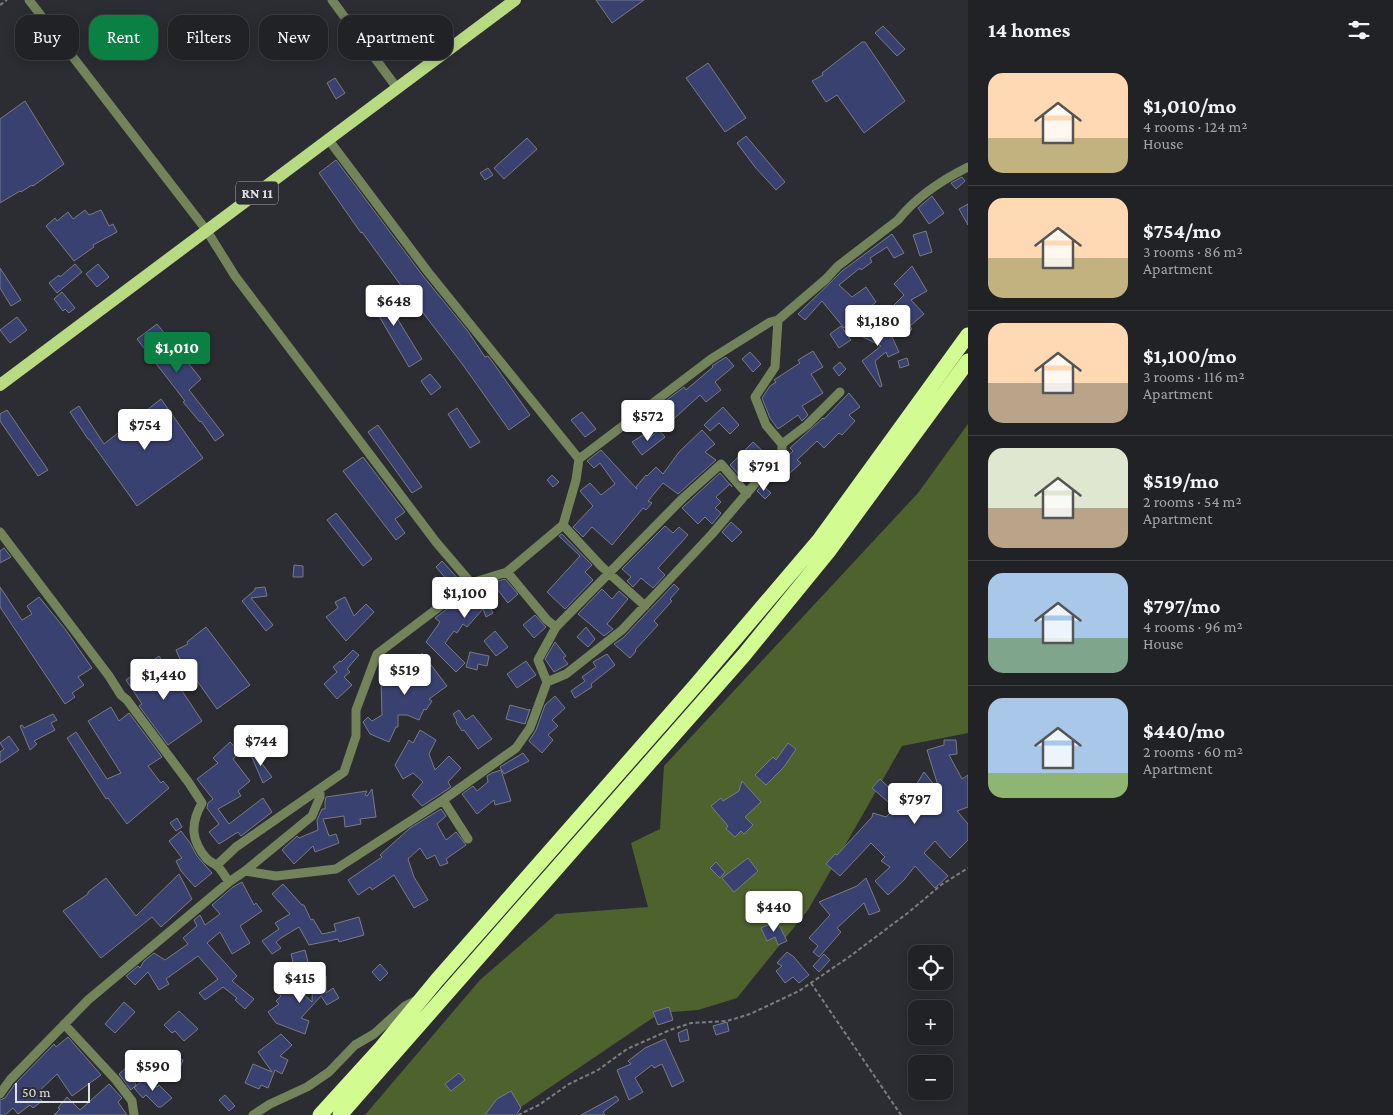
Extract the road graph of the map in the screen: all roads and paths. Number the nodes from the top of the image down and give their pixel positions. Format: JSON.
{"nodes":[{"id":1,"x":7,"y":0,"type":"edge"},
{"id":2,"x":28,"y":0,"type":"edge"},
{"id":3,"x":332,"y":0,"type":"edge"},
{"id":4,"x":514,"y":0,"type":"edge"},
{"id":5,"x":0,"y":5,"type":"edge"},
{"id":6,"x":397,"y":88,"type":"junction"},
{"id":7,"x":328,"y":139,"type":"junction"},
{"id":8,"x":968,"y":167,"type":"edge"},
{"id":9,"x":207,"y":230,"type":"junction"},
{"id":10,"x":778,"y":320,"type":"junction"},
{"id":11,"x":968,"y":335,"type":"edge"},
{"id":12,"x":968,"y":361,"type":"edge"},
{"id":13,"x":0,"y":385,"type":"edge"},
{"id":14,"x":840,"y":392,"type":"dead end"},
{"id":15,"x":782,"y":444,"type":"junction"},
{"id":16,"x":579,"y":459,"type":"junction"},
{"id":17,"x":747,"y":494,"type":"junction"},
{"id":18,"x":563,"y":525,"type":"junction"},
{"id":19,"x":0,"y":532,"type":"edge"},
{"id":20,"x":507,"y":572,"type":"junction"},
{"id":21,"x":610,"y":572,"type":"junction"},
{"id":22,"x":470,"y":583,"type":"junction"},
{"id":23,"x":645,"y":606,"type":"junction"},
{"id":24,"x":556,"y":627,"type":"junction"},
{"id":25,"x":547,"y":682,"type":"junction"},
{"id":26,"x":320,"y":789,"type":"junction"},
{"id":27,"x":442,"y":800,"type":"junction"},
{"id":28,"x":468,"y":839,"type":"dead end"},
{"id":29,"x":217,"y":865,"type":"junction"},
{"id":30,"x":968,"y":868,"type":"edge"},
{"id":31,"x":245,"y":871,"type":"junction"},
{"id":32,"x":229,"y":882,"type":"junction"},
{"id":33,"x":811,"y":983,"type":"junction"},
{"id":34,"x":424,"y":996,"type":"junction"},
{"id":35,"x":64,"y":1024,"type":"junction"},
{"id":36,"x":0,"y":1094,"type":"edge"},
{"id":37,"x":134,"y":1115,"type":"edge"},
{"id":38,"x":253,"y":1115,"type":"edge"},
{"id":39,"x":320,"y":1115,"type":"edge"},
{"id":40,"x":340,"y":1115,"type":"edge"},
{"id":41,"x":518,"y":1115,"type":"edge"},
{"id":42,"x":901,"y":1115,"type":"edge"}],
"edges":[{"from":1,"to":5,"type":"path"},
{"from":2,"to":9,"type":"street"},
{"from":3,"to":6,"type":"street"},
{"from":4,"to":6,"type":"main road","number":"RN 11"},
{"from":6,"to":7,"type":"main road","number":"RN 11"},
{"from":7,"to":9,"type":"main road","number":"RN 11"},
{"from":7,"to":16,"type":"street"},
{"from":8,"to":10,"type":"street"},
{"from":9,"to":13,"type":"main road","number":"RN 11"},
{"from":9,"to":22,"type":"street"},
{"from":10,"to":15,"type":"street"},
{"from":10,"to":16,"type":"street"},
{"from":11,"to":34,"type":"highway"},
{"from":12,"to":40,"type":"highway"},
{"from":14,"to":15,"type":"street"},
{"from":15,"to":17,"type":"street"},
{"from":16,"to":18,"type":"street"},
{"from":17,"to":21,"type":"street"},
{"from":17,"to":23,"type":"street"},
{"from":18,"to":20,"type":"street"},
{"from":18,"to":21,"type":"street"},
{"from":19,"to":29,"type":"street"},
{"from":20,"to":22,"type":"street"},
{"from":20,"to":24,"type":"street"},
{"from":21,"to":23,"type":"street"},
{"from":21,"to":24,"type":"street"},
{"from":22,"to":26,"type":"street"},
{"from":23,"to":25,"type":"street"},
{"from":24,"to":25,"type":"street"},
{"from":25,"to":27,"type":"street"},
{"from":26,"to":29,"type":"street"},
{"from":26,"to":31,"type":"street"},
{"from":27,"to":28,"type":"street"},
{"from":27,"to":31,"type":"street"},
{"from":29,"to":32,"type":"street"},
{"from":30,"to":33,"type":"path"},
{"from":31,"to":32,"type":"street"},
{"from":32,"to":35,"type":"street"},
{"from":33,"to":41,"type":"path"},
{"from":33,"to":42,"type":"path"},
{"from":34,"to":38,"type":"street"},
{"from":34,"to":39,"type":"highway"},
{"from":35,"to":36,"type":"street"},
{"from":35,"to":37,"type":"street"}]}
